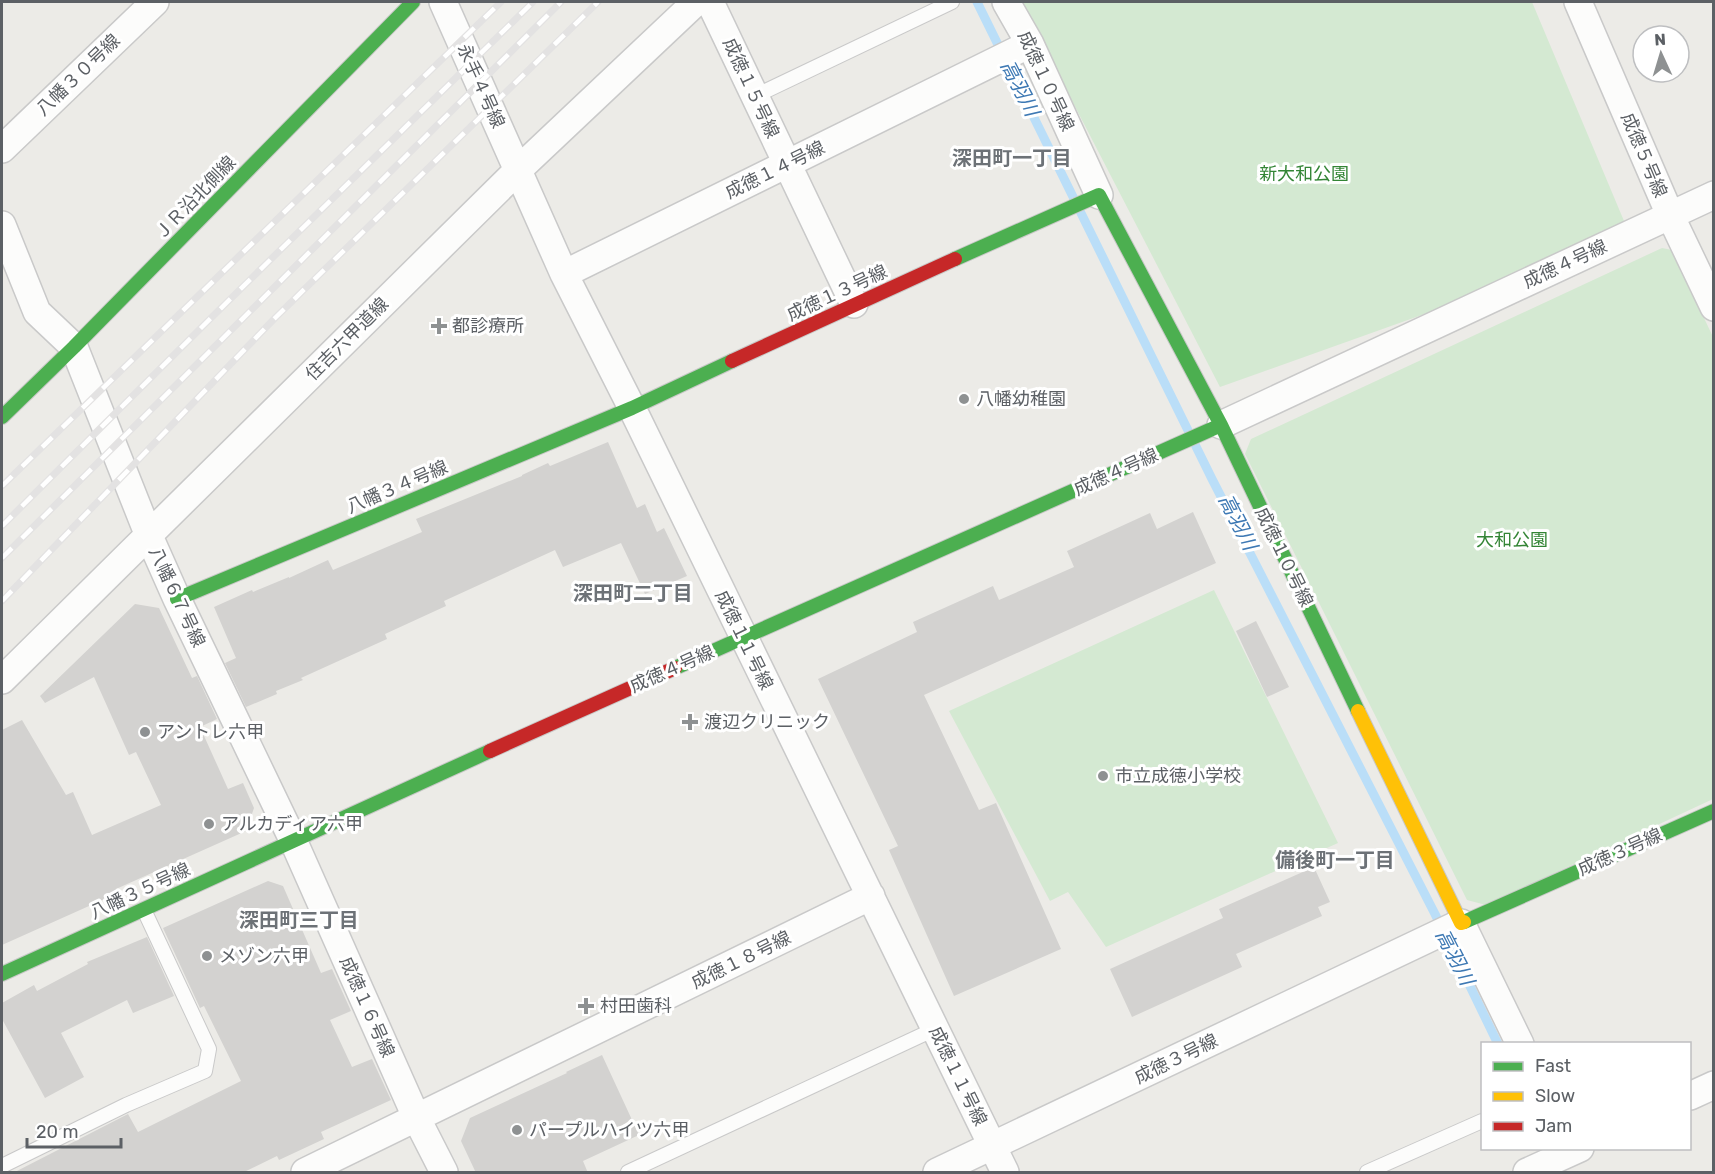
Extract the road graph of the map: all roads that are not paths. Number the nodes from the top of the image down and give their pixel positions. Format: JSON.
{"nodes":[{"id":1,"x":155,"y":2,"type":"edge"},
{"id":2,"x":413,"y":2,"type":"edge"},
{"id":3,"x":443,"y":2,"type":"edge"},
{"id":4,"x":696,"y":2,"type":"edge"},
{"id":5,"x":710,"y":2,"type":"edge"},
{"id":6,"x":952,"y":2,"type":"edge"},
{"id":7,"x":1006,"y":2,"type":"edge"},
{"id":8,"x":1586,"y":4,"type":"edge"},
{"id":9,"x":1025,"y":47,"type":"junction"},
{"id":10,"x":755,"y":96,"type":"junction"},
{"id":11,"x":2,"y":149,"type":"edge"},
{"id":12,"x":787,"y":164,"type":"junction"},
{"id":13,"x":518,"y":170,"type":"junction"},
{"id":14,"x":1098,"y":195,"type":"junction"},
{"id":15,"x":1713,"y":195,"type":"edge"},
{"id":16,"x":1670,"y":215,"type":"junction"},
{"id":17,"x":2,"y":225,"type":"edge"},
{"id":18,"x":564,"y":274,"type":"junction"},
{"id":19,"x":854,"y":304,"type":"junction"},
{"id":20,"x":1713,"y":307,"type":"edge"},
{"id":21,"x":74,"y":347,"type":"junction"},
{"id":22,"x":632,"y":408,"type":"junction"},
{"id":23,"x":2,"y":417,"type":"edge"},
{"id":24,"x":1214,"y":428,"type":"junction"},
{"id":25,"x":149,"y":536,"type":"junction"},
{"id":26,"x":177,"y":599,"type":"junction"},
{"id":27,"x":743,"y":637,"type":"junction"},
{"id":28,"x":2,"y":680,"type":"edge"},
{"id":29,"x":1713,"y":811,"type":"edge"},
{"id":30,"x":292,"y":840,"type":"junction"},
{"id":31,"x":871,"y":896,"type":"junction"},
{"id":32,"x":144,"y":910,"type":"junction"},
{"id":33,"x":1457,"y":925,"type":"junction"},
{"id":34,"x":2,"y":974,"type":"edge"},
{"id":35,"x":935,"y":1029,"type":"junction"},
{"id":36,"x":1519,"y":1042,"type":"edge"},
{"id":37,"x":1713,"y":1085,"type":"edge"},
{"id":38,"x":1691,"y":1095,"type":"edge"},
{"id":39,"x":417,"y":1119,"type":"junction"},
{"id":40,"x":1481,"y":1121,"type":"edge"},
{"id":41,"x":993,"y":1147,"type":"junction"},
{"id":42,"x":2,"y":1166,"type":"edge"},
{"id":43,"x":305,"y":1173,"type":"edge"},
{"id":44,"x":444,"y":1173,"type":"edge"},
{"id":45,"x":628,"y":1173,"type":"edge"},
{"id":46,"x":937,"y":1173,"type":"edge"},
{"id":47,"x":1005,"y":1173,"type":"edge"},
{"id":48,"x":1366,"y":1173,"type":"edge"}],
"edges":[{"from":1,"to":11,"type":"street","name":"八幡３０号線"},
{"from":2,"to":21,"type":"street","name":"ＪＲ沿北側線"},
{"from":3,"to":13,"type":"street","name":"永手４号線"},
{"from":4,"to":13,"type":"street","name":"住吉六甲道線"},
{"from":5,"to":10,"type":"street","name":"成徳１５号線"},
{"from":6,"to":10,"type":"lane"},
{"from":7,"to":9,"type":"street","name":"成徳１０号線"},
{"from":8,"to":16,"type":"street","name":"成徳５号線"},
{"from":9,"to":12,"type":"street","name":"成徳１４号線"},
{"from":9,"to":14,"type":"street","name":"成徳１０号線"},
{"from":10,"to":12,"type":"street","name":"成徳１５号線"},
{"from":12,"to":18,"type":"street","name":"成徳１４号線"},
{"from":12,"to":19,"type":"street","name":"成徳１５号線"},
{"from":13,"to":18,"type":"street","name":"成徳１１号線"},
{"from":13,"to":25,"type":"street","name":"住吉六甲道線"},
{"from":14,"to":19,"type":"street","name":"成徳１３号線"},
{"from":14,"to":24,"type":"street","name":"成徳１０号線"},
{"from":15,"to":16,"type":"street","name":"成徳４号線"},
{"from":16,"to":20,"type":"street","name":"成徳５号線"},
{"from":16,"to":24,"type":"street","name":"成徳４号線"},
{"from":17,"to":21,"type":"street"},
{"from":18,"to":22,"type":"street","name":"成徳１１号線"},
{"from":19,"to":22,"type":"street","name":"成徳１３号線"},
{"from":21,"to":23,"type":"street","name":"ＪＲ沿北側線"},
{"from":21,"to":25,"type":"street","name":"八幡６７号線"},
{"from":22,"to":26,"type":"street","name":"八幡３４号線"},
{"from":22,"to":27,"type":"street","name":"成徳１１号線"},
{"from":24,"to":27,"type":"street","name":"成徳４号線"},
{"from":24,"to":33,"type":"street","name":"成徳１０号線"},
{"from":25,"to":26,"type":"street","name":"八幡６７号線"},
{"from":25,"to":28,"type":"street","name":"住吉六甲道線"},
{"from":26,"to":30,"type":"street","name":"八幡６７号線"},
{"from":27,"to":30,"type":"street","name":"成徳４号線"},
{"from":27,"to":31,"type":"street","name":"成徳１１号線"},
{"from":29,"to":33,"type":"street","name":"成徳３号線"},
{"from":30,"to":32,"type":"street","name":"八幡３５号線"},
{"from":30,"to":39,"type":"street","name":"成徳１６号線"},
{"from":31,"to":35,"type":"street","name":"成徳１１号線"},
{"from":31,"to":39,"type":"street","name":"成徳１８号線"},
{"from":32,"to":34,"type":"street","name":"八幡３５号線"},
{"from":32,"to":42,"type":"lane"},
{"from":33,"to":36,"type":"street","name":"成徳１０号線"},
{"from":33,"to":41,"type":"street","name":"成徳３号線"},
{"from":35,"to":41,"type":"street","name":"成徳１１号線"},
{"from":35,"to":45,"type":"lane"},
{"from":37,"to":38,"type":"street"},
{"from":39,"to":43,"type":"street","name":"成徳１８号線"},
{"from":39,"to":44,"type":"street","name":"成徳１６号線"},
{"from":40,"to":48,"type":"lane"},
{"from":41,"to":46,"type":"street","name":"成徳３号線"},
{"from":41,"to":47,"type":"street","name":"成徳１１号線"}]}
